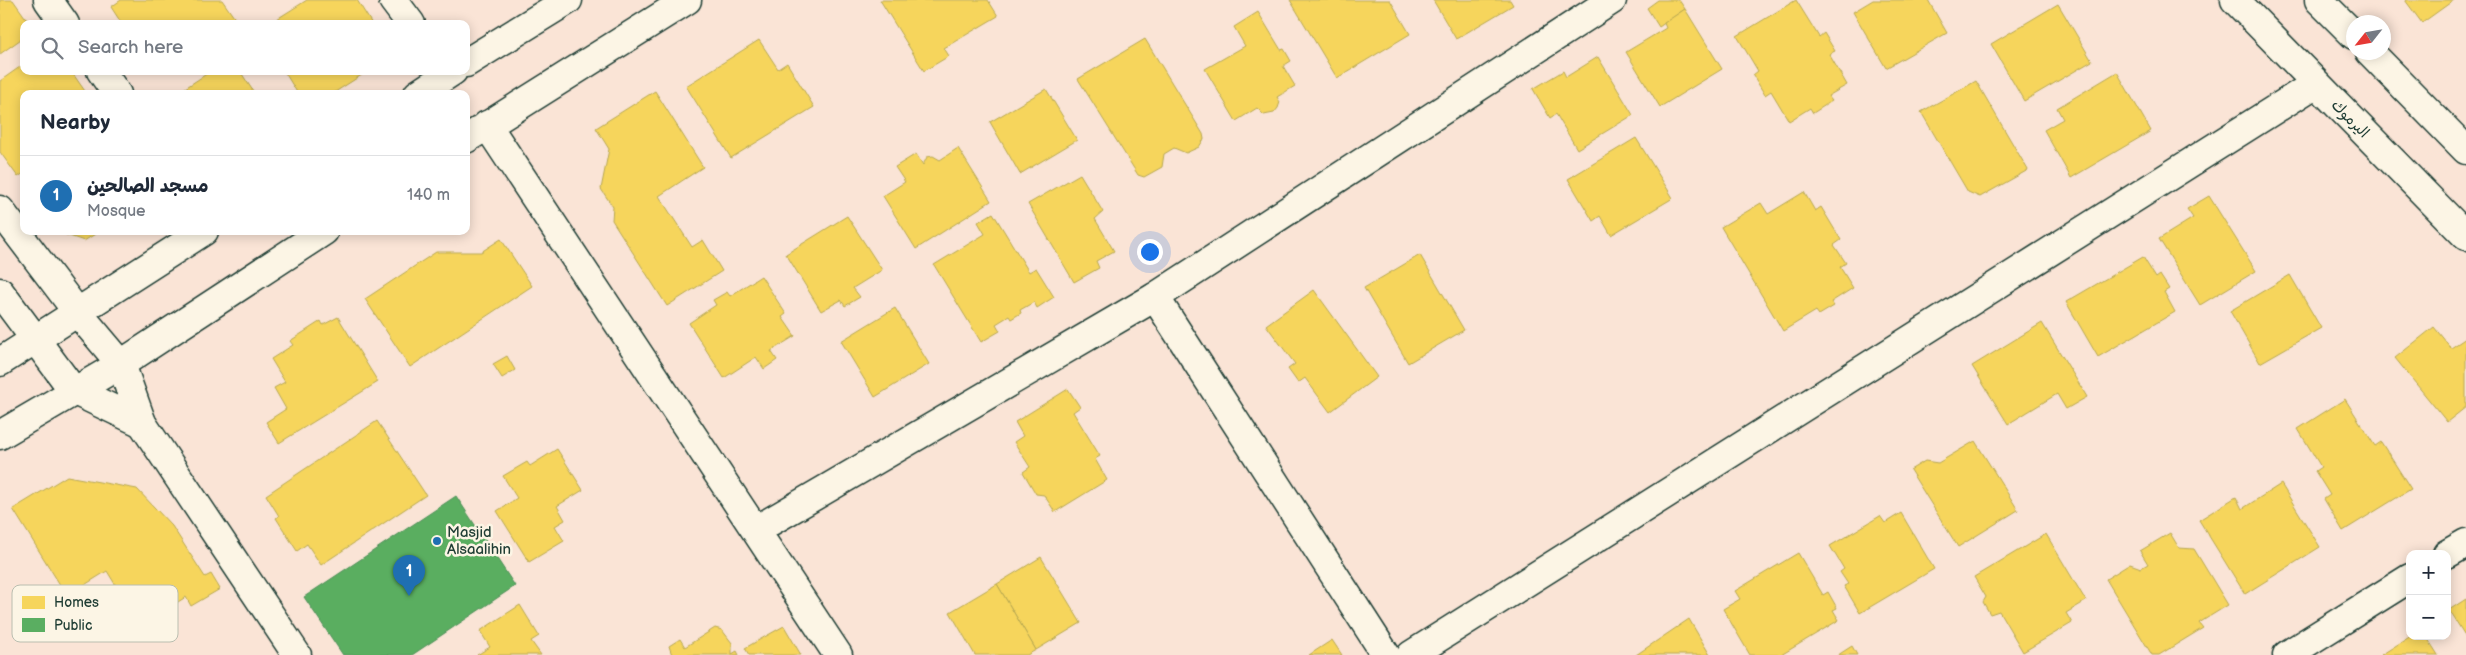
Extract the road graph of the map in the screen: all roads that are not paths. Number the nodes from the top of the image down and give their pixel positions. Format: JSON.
{"nodes":[{"id":1,"x":48,"y":0,"type":"edge"},
{"id":2,"x":393,"y":0,"type":"edge"},
{"id":3,"x":568,"y":0,"type":"edge"},
{"id":4,"x":688,"y":0,"type":"edge"},
{"id":5,"x":1612,"y":0,"type":"edge"},
{"id":6,"x":2235,"y":0,"type":"edge"},
{"id":7,"x":2319,"y":0,"type":"edge"},
{"id":8,"x":62,"y":20,"type":"edge"},
{"id":9,"x":408,"y":20,"type":"edge"},
{"id":10,"x":2346,"y":27,"type":"edge"},
{"id":11,"x":470,"y":60,"type":"edge"},
{"id":12,"x":2378,"y":60,"type":"edge"},
{"id":13,"x":104,"y":75,"type":"edge"},
{"id":14,"x":446,"y":75,"type":"edge"},
{"id":15,"x":2315,"y":84,"type":"junction"},
{"id":16,"x":114,"y":90,"type":"edge"},
{"id":17,"x":424,"y":90,"type":"edge"},
{"id":18,"x":477,"y":132,"type":"edge"},
{"id":19,"x":2466,"y":150,"type":"edge"},
{"id":20,"x":0,"y":210,"type":"edge"},
{"id":21,"x":198,"y":235,"type":"edge"},
{"id":22,"x":318,"y":235,"type":"edge"},
{"id":23,"x":2466,"y":236,"type":"edge"},
{"id":24,"x":0,"y":292,"type":"edge"},
{"id":25,"x":1155,"y":297,"type":"junction"},
{"id":26,"x":78,"y":313,"type":"junction"},
{"id":27,"x":36,"y":340,"type":"junction"},
{"id":28,"x":0,"y":362,"type":"edge"},
{"id":29,"x":121,"y":364,"type":"junction"},
{"id":30,"x":73,"y":390,"type":"junction"},
{"id":31,"x":142,"y":423,"type":"junction"},
{"id":32,"x":0,"y":435,"type":"edge"},
{"id":33,"x":756,"y":530,"type":"junction"},
{"id":34,"x":2466,"y":542,"type":"edge"},
{"id":35,"x":2451,"y":551,"type":"edge"},
{"id":36,"x":2406,"y":581,"type":"edge"},
{"id":37,"x":296,"y":655,"type":"edge"},
{"id":38,"x":838,"y":655,"type":"edge"},
{"id":39,"x":1386,"y":655,"type":"edge"},
{"id":40,"x":1411,"y":655,"type":"edge"},
{"id":41,"x":2287,"y":655,"type":"edge"}],
"edges":[{"from":1,"to":8,"type":"street"},
{"from":2,"to":9,"type":"street"},
{"from":3,"to":11,"type":"street"},
{"from":4,"to":18,"type":"street"},
{"from":5,"to":25,"type":"street"},
{"from":6,"to":15,"type":"street","name":"اليرموك"},
{"from":7,"to":10,"type":"street"},
{"from":12,"to":19,"type":"street"},
{"from":13,"to":16,"type":"street"},
{"from":14,"to":17,"type":"street"},
{"from":15,"to":23,"type":"street","name":"اليرموك"},
{"from":15,"to":40,"type":"street"},
{"from":18,"to":33,"type":"street"},
{"from":20,"to":26,"type":"street"},
{"from":21,"to":26,"type":"street"},
{"from":22,"to":29,"type":"street"},
{"from":24,"to":27,"type":"street"},
{"from":25,"to":33,"type":"street"},
{"from":25,"to":39,"type":"street"},
{"from":26,"to":27,"type":"street"},
{"from":26,"to":29,"type":"street"},
{"from":27,"to":28,"type":"street"},
{"from":27,"to":30,"type":"street"},
{"from":29,"to":30,"type":"street"},
{"from":29,"to":31,"type":"street"},
{"from":30,"to":31,"type":"street"},
{"from":30,"to":32,"type":"street"},
{"from":31,"to":37,"type":"street"},
{"from":33,"to":38,"type":"street"},
{"from":34,"to":35,"type":"street"},
{"from":36,"to":41,"type":"street"}]}
